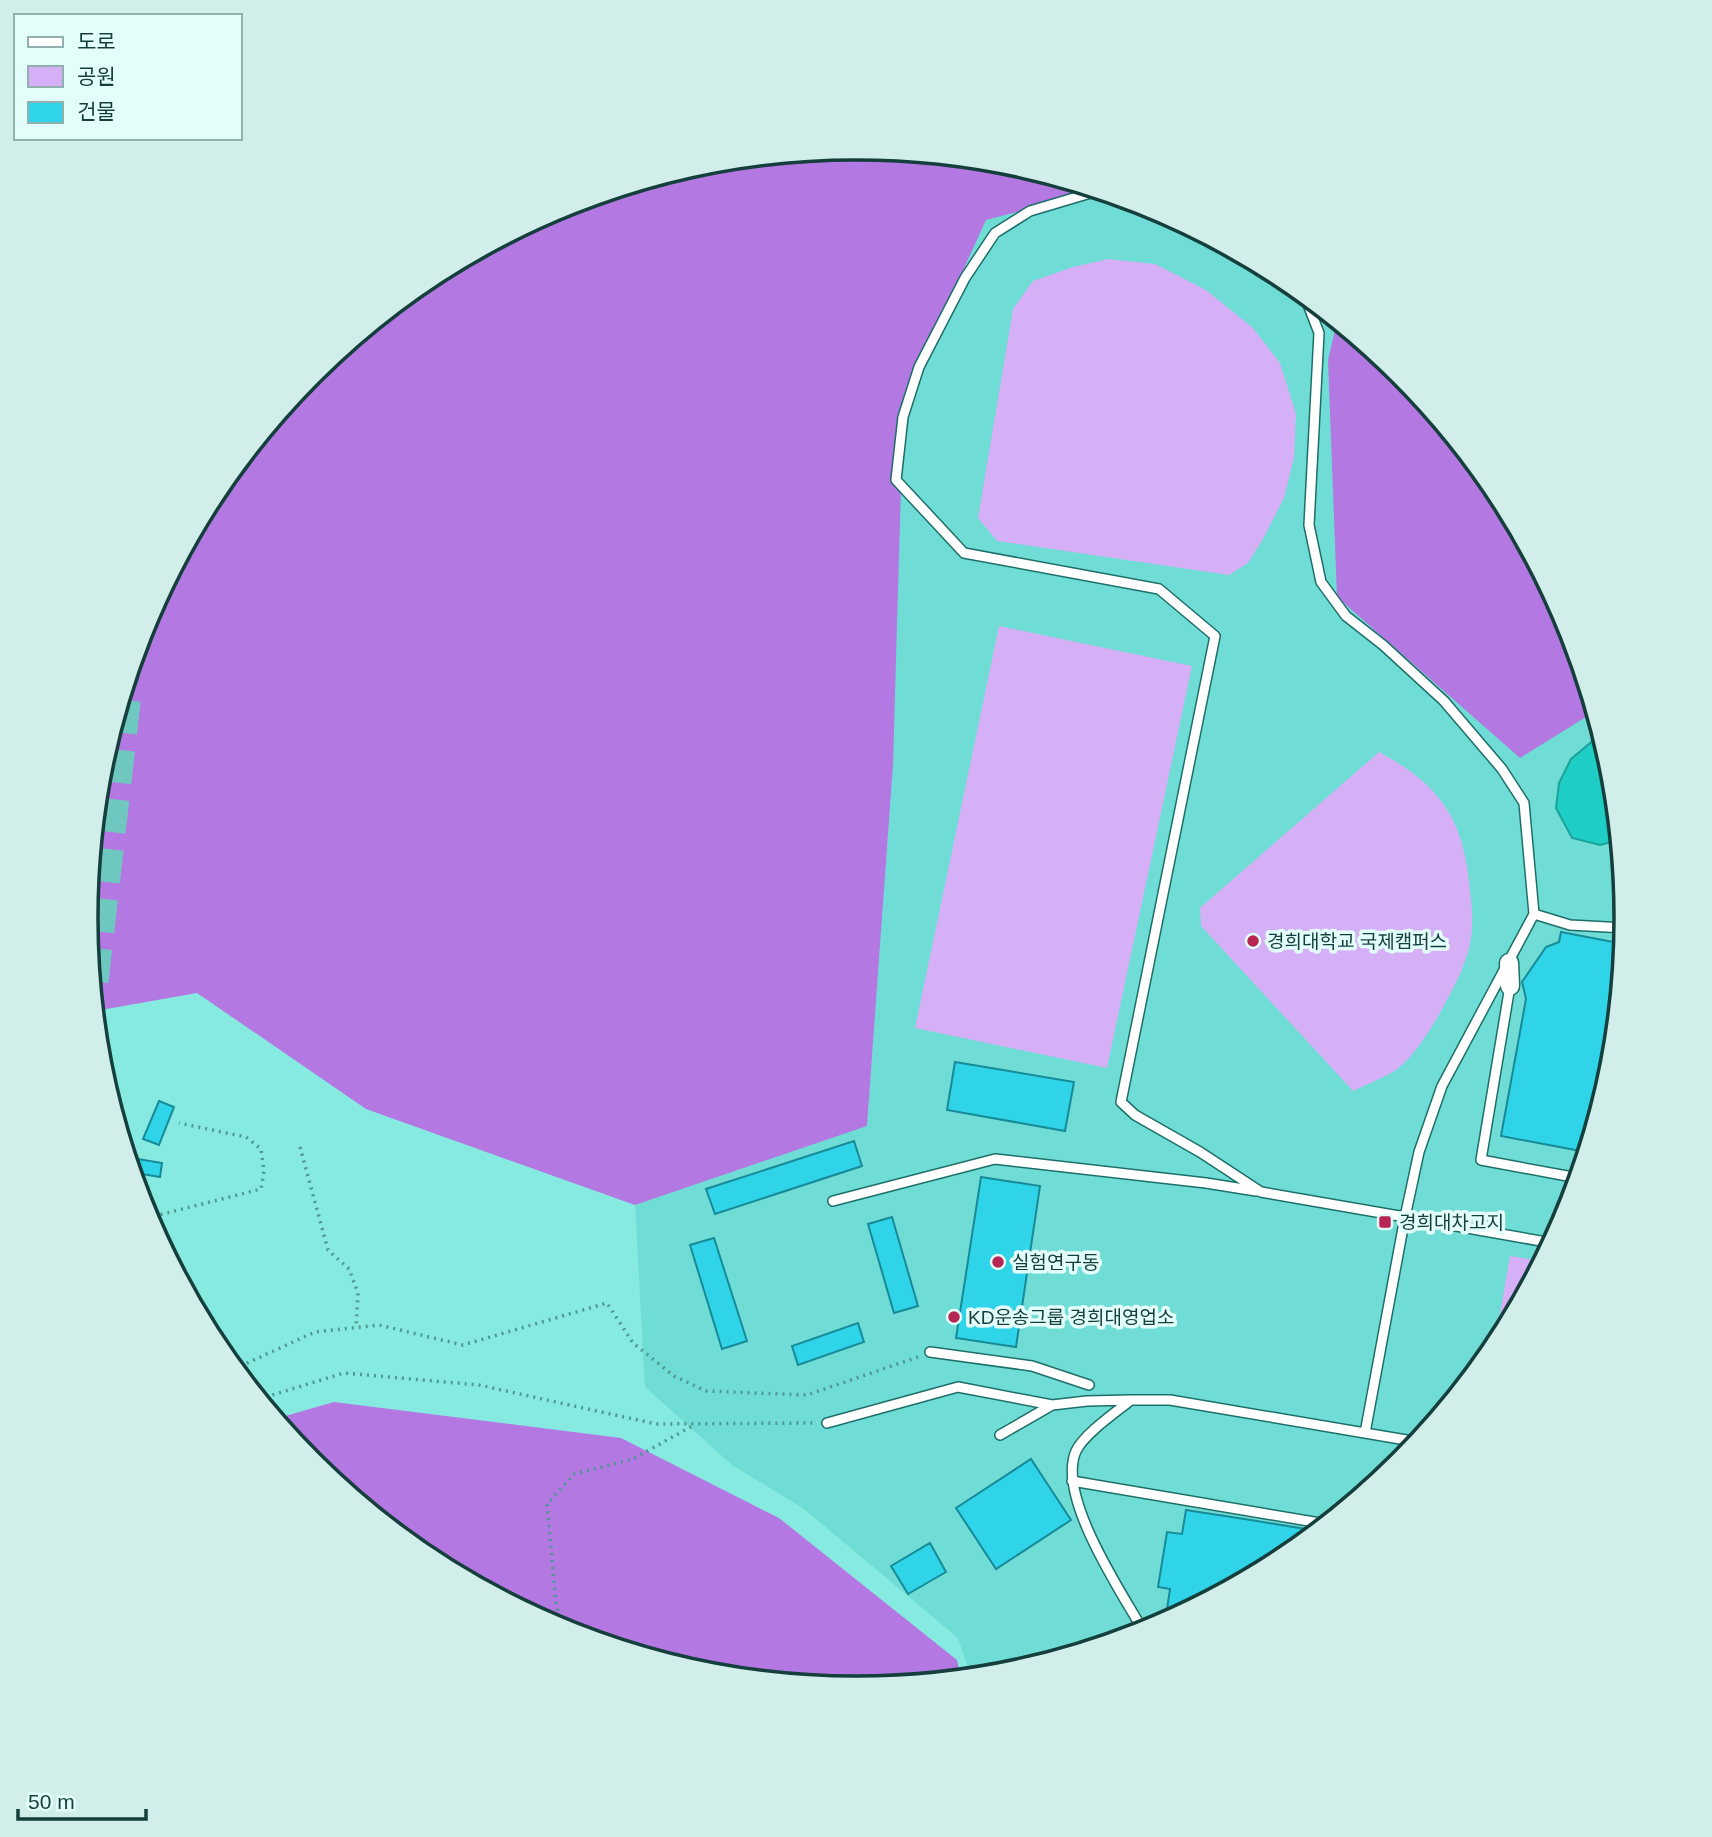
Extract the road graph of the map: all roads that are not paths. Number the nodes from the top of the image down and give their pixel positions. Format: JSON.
{"nodes":[{"id":1,"x":1082,"y":195,"type":"edge"},
{"id":2,"x":1311,"y":313,"type":"edge"},
{"id":3,"x":1534,"y":915,"type":"junction"},
{"id":4,"x":1614,"y":927,"type":"edge"},
{"id":5,"x":1509,"y":963,"type":"junction"},
{"id":6,"x":1510,"y":986,"type":"joint"},
{"id":7,"x":1569,"y":1176,"type":"edge"},
{"id":8,"x":1261,"y":1192,"type":"junction"},
{"id":9,"x":833,"y":1201,"type":"dead end"},
{"id":10,"x":1405,"y":1217,"type":"junction"},
{"id":11,"x":1542,"y":1241,"type":"edge"},
{"id":12,"x":930,"y":1352,"type":"road end"},
{"id":13,"x":1089,"y":1385,"type":"dead end"},
{"id":14,"x":1131,"y":1400,"type":"junction"},
{"id":15,"x":1052,"y":1405,"type":"junction"},
{"id":16,"x":827,"y":1423,"type":"road end"},
{"id":17,"x":1365,"y":1433,"type":"junction"},
{"id":18,"x":1000,"y":1435,"type":"dead end"},
{"id":19,"x":1405,"y":1440,"type":"edge"},
{"id":20,"x":1072,"y":1481,"type":"junction"},
{"id":21,"x":1314,"y":1522,"type":"edge"},
{"id":22,"x":1138,"y":1622,"type":"edge"}],
"edges":[{"from":1,"to":8,"type":"lane"},
{"from":2,"to":3,"type":"lane"},
{"from":3,"to":4,"type":"lane"},
{"from":3,"to":5,"type":"lane"},
{"from":5,"to":6,"type":"street"},
{"from":5,"to":10,"type":"lane"},
{"from":6,"to":7,"type":"lane"},
{"from":8,"to":9,"type":"lane"},
{"from":8,"to":10,"type":"lane"},
{"from":10,"to":11,"type":"lane"},
{"from":10,"to":17,"type":"lane"},
{"from":12,"to":13,"type":"lane"},
{"from":14,"to":15,"type":"lane"},
{"from":14,"to":17,"type":"lane"},
{"from":14,"to":20,"type":"lane"},
{"from":15,"to":16,"type":"lane"},
{"from":15,"to":18,"type":"lane"},
{"from":17,"to":19,"type":"lane"},
{"from":20,"to":21,"type":"lane"},
{"from":20,"to":22,"type":"lane"}]}
